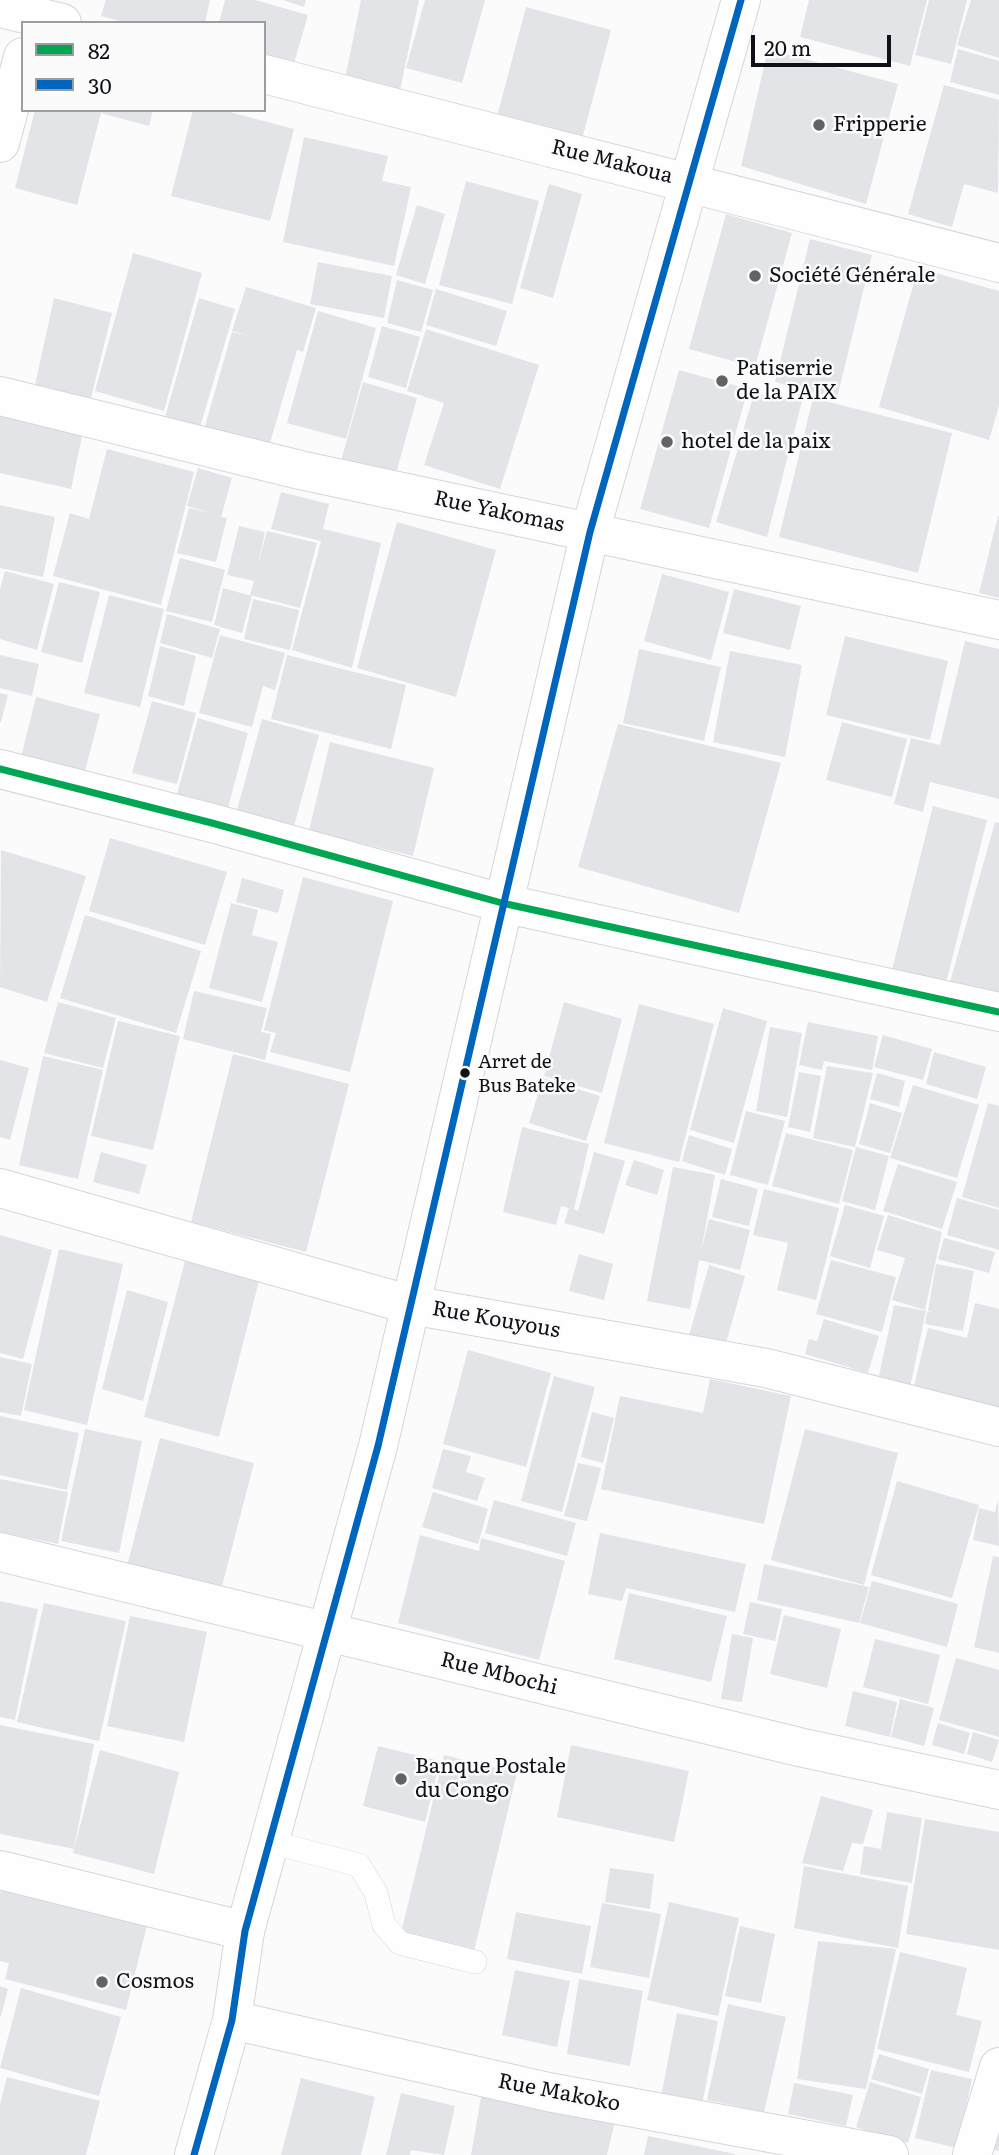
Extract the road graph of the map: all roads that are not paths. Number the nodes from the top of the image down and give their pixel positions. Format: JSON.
{"nodes":[{"id":1,"x":741,"y":0,"type":"edge"},
{"id":2,"x":21,"y":64,"type":"edge"},
{"id":3,"x":266,"y":75,"type":"edge"},
{"id":4,"x":0,"y":143,"type":"edge"},
{"id":5,"x":688,"y":181,"type":"junction"},
{"id":6,"x":999,"y":262,"type":"edge"},
{"id":7,"x":0,"y":397,"type":"edge"},
{"id":8,"x":590,"y":532,"type":"junction"},
{"id":9,"x":999,"y":620,"type":"edge"},
{"id":10,"x":0,"y":769,"type":"edge"},
{"id":11,"x":502,"y":903,"type":"junction"},
{"id":12,"x":999,"y":1012,"type":"edge"},
{"id":13,"x":0,"y":1188,"type":"edge"},
{"id":14,"x":411,"y":1304,"type":"junction"},
{"id":15,"x":999,"y":1426,"type":"edge"},
{"id":16,"x":0,"y":1552,"type":"edge"},
{"id":17,"x":328,"y":1633,"type":"junction"},
{"id":18,"x":999,"y":1790,"type":"edge"},
{"id":19,"x":270,"y":1842,"type":"junction"},
{"id":20,"x":0,"y":1870,"type":"edge"},
{"id":21,"x":245,"y":1931,"type":"junction"},
{"id":22,"x":475,"y":1962,"type":"dead end"},
{"id":23,"x":232,"y":2020,"type":"junction"},
{"id":24,"x":999,"y":2067,"type":"edge"},
{"id":25,"x":194,"y":2155,"type":"edge"},
{"id":26,"x":889,"y":2155,"type":"edge"},
{"id":27,"x":972,"y":2155,"type":"edge"}],
"edges":[{"from":1,"to":5,"type":"street"},
{"from":2,"to":4,"type":"street"},
{"from":3,"to":5,"type":"street","name":"Rue Makoua"},
{"from":5,"to":6,"type":"street","name":"Rue Makoua"},
{"from":5,"to":8,"type":"street"},
{"from":7,"to":8,"type":"street","name":"Rue Yakomas"},
{"from":8,"to":9,"type":"street","name":"Rue Yakomas"},
{"from":8,"to":11,"type":"street"},
{"from":10,"to":11,"type":"street"},
{"from":11,"to":12,"type":"street"},
{"from":11,"to":14,"type":"street"},
{"from":13,"to":14,"type":"street","name":"Rue Kouyous"},
{"from":14,"to":15,"type":"street","name":"Rue Kouyous"},
{"from":14,"to":17,"type":"street"},
{"from":16,"to":17,"type":"street","name":"Rue Mbochi"},
{"from":17,"to":18,"type":"street","name":"Rue Mbochi"},
{"from":17,"to":19,"type":"street"},
{"from":19,"to":21,"type":"street"},
{"from":19,"to":22,"type":"lane"},
{"from":20,"to":21,"type":"street"},
{"from":21,"to":23,"type":"street"},
{"from":23,"to":25,"type":"street"},
{"from":23,"to":26,"type":"street","name":"Rue Makoko"},
{"from":24,"to":27,"type":"street"}]}
